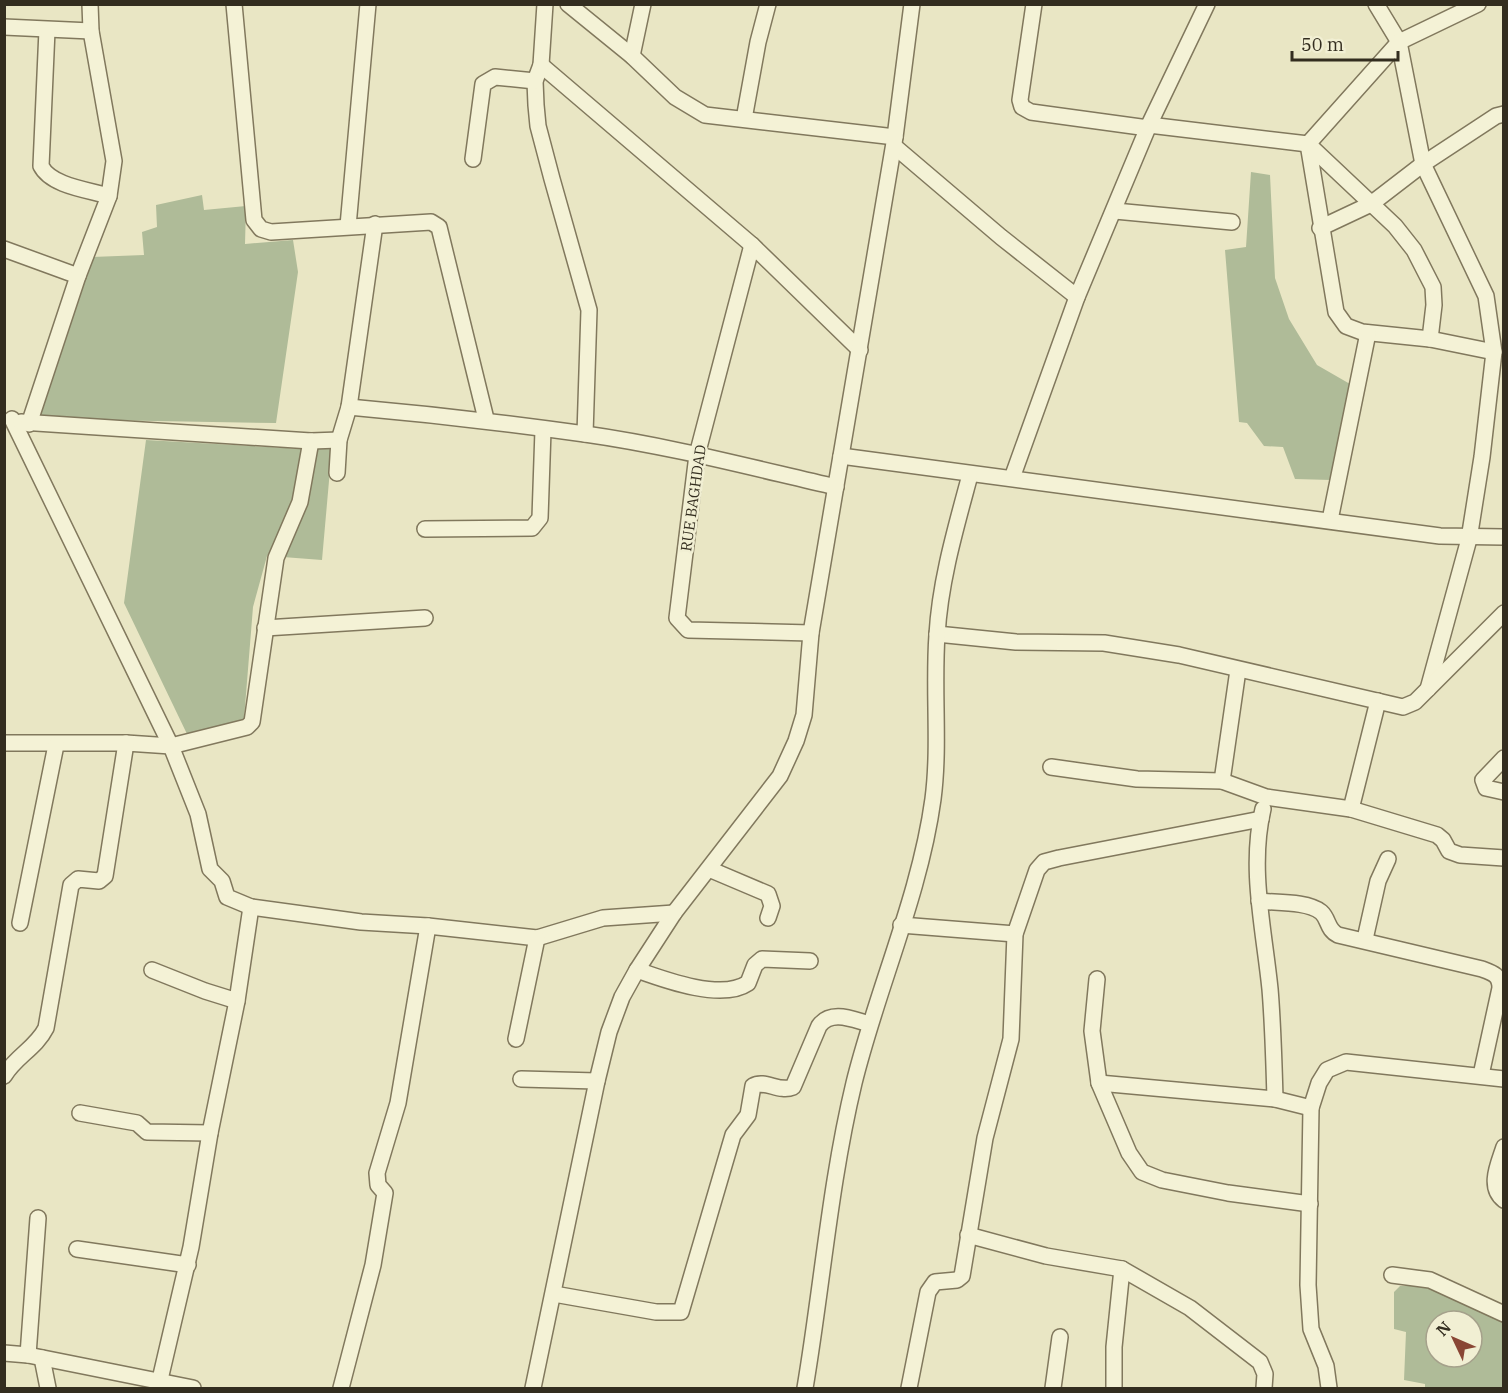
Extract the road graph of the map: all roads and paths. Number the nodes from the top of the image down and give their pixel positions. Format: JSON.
{"nodes":[{"id":1,"x":90,"y":4,"type":"edge"},
{"id":2,"x":234,"y":4,"type":"edge"},
{"id":3,"x":368,"y":4,"type":"edge"},
{"id":4,"x":545,"y":4,"type":"edge"},
{"id":5,"x":568,"y":4,"type":"edge"},
{"id":6,"x":643,"y":4,"type":"edge"},
{"id":7,"x":768,"y":4,"type":"edge"},
{"id":8,"x":912,"y":4,"type":"edge"},
{"id":9,"x":1034,"y":4,"type":"edge"},
{"id":10,"x":1208,"y":4,"type":"edge"},
{"id":11,"x":1376,"y":4,"type":"edge"},
{"id":12,"x":1478,"y":4,"type":"edge"},
{"id":13,"x":4,"y":27,"type":"edge"},
{"id":14,"x":47,"y":30,"type":"junction"},
{"id":15,"x":91,"y":31,"type":"junction"},
{"id":16,"x":1399,"y":42,"type":"junction"},
{"id":17,"x":632,"y":56,"type":"junction"},
{"id":18,"x":541,"y":65,"type":"junction"},
{"id":19,"x":535,"y":81,"type":"junction"},
{"id":20,"x":1503,"y":114,"type":"edge"},
{"id":21,"x":744,"y":119,"type":"junction"},
{"id":22,"x":1149,"y":127,"type":"junction"},
{"id":23,"x":895,"y":141,"type":"junction"},
{"id":24,"x":1308,"y":144,"type":"junction"},
{"id":25,"x":474,"y":159,"type":"dead end"},
{"id":26,"x":1423,"y":164,"type":"junction"},
{"id":27,"x":109,"y":196,"type":"junction"},
{"id":28,"x":1371,"y":204,"type":"junction"},
{"id":29,"x":1115,"y":211,"type":"junction"},
{"id":30,"x":1232,"y":222,"type":"dead end"},
{"id":31,"x":375,"y":224,"type":"junction"},
{"id":32,"x":348,"y":226,"type":"junction"},
{"id":33,"x":1320,"y":228,"type":"junction"},
{"id":34,"x":752,"y":245,"type":"junction"},
{"id":35,"x":4,"y":249,"type":"edge"},
{"id":36,"x":78,"y":276,"type":"junction"},
{"id":37,"x":1077,"y":297,"type":"junction"},
{"id":38,"x":1368,"y":333,"type":"junction"},
{"id":39,"x":1430,"y":339,"type":"junction"},
{"id":40,"x":860,"y":350,"type":"junction"},
{"id":41,"x":1494,"y":352,"type":"junction"},
{"id":42,"x":349,"y":407,"type":"junction"},
{"id":43,"x":8,"y":418,"type":"edge"},
{"id":44,"x":486,"y":419,"type":"junction"},
{"id":45,"x":29,"y":423,"type":"junction"},
{"id":46,"x":543,"y":430,"type":"junction"},
{"id":47,"x":585,"y":434,"type":"junction"},
{"id":48,"x":339,"y":440,"type":"junction"},
{"id":49,"x":311,"y":441,"type":"junction"},
{"id":50,"x":697,"y":455,"type":"junction"},
{"id":51,"x":841,"y":456,"type":"junction"},
{"id":52,"x":337,"y":473,"type":"dead end"},
{"id":53,"x":970,"y":475,"type":"junction"},
{"id":54,"x":1012,"y":478,"type":"junction"},
{"id":55,"x":836,"y":487,"type":"junction"},
{"id":56,"x":1330,"y":520,"type":"junction"},
{"id":57,"x":424,"y":529,"type":"dead end"},
{"id":58,"x":1503,"y":537,"type":"edge"},
{"id":59,"x":1468,"y":539,"type":"junction"},
{"id":60,"x":1503,"y":613,"type":"edge"},
{"id":61,"x":425,"y":618,"type":"dead end"},
{"id":62,"x":264,"y":628,"type":"junction"},
{"id":63,"x":811,"y":633,"type":"junction"},
{"id":64,"x":937,"y":634,"type":"junction"},
{"id":65,"x":1238,"y":670,"type":"junction"},
{"id":66,"x":1428,"y":689,"type":"junction"},
{"id":67,"x":1378,"y":701,"type":"junction"},
{"id":68,"x":126,"y":743,"type":"junction"},
{"id":69,"x":5,"y":744,"type":"edge"},
{"id":70,"x":56,"y":745,"type":"junction"},
{"id":71,"x":171,"y":746,"type":"junction"},
{"id":72,"x":1503,"y":758,"type":"edge"},
{"id":73,"x":1051,"y":767,"type":"dead end"},
{"id":74,"x":1222,"y":781,"type":"junction"},
{"id":75,"x":1503,"y":792,"type":"edge"},
{"id":76,"x":1266,"y":797,"type":"junction"},
{"id":77,"x":1351,"y":808,"type":"junction"},
{"id":78,"x":1261,"y":819,"type":"junction"},
{"id":79,"x":1503,"y":858,"type":"edge"},
{"id":80,"x":1388,"y":859,"type":"dead end"},
{"id":81,"x":709,"y":869,"type":"junction"},
{"id":82,"x":1259,"y":901,"type":"junction"},
{"id":83,"x":251,"y":907,"type":"junction"},
{"id":84,"x":674,"y":913,"type":"junction"},
{"id":85,"x":768,"y":918,"type":"dead end"},
{"id":86,"x":20,"y":922,"type":"dead end"},
{"id":87,"x":901,"y":925,"type":"junction"},
{"id":88,"x":428,"y":926,"type":"junction"},
{"id":89,"x":1015,"y":934,"type":"junction"},
{"id":90,"x":537,"y":938,"type":"junction"},
{"id":91,"x":1365,"y":939,"type":"junction"},
{"id":92,"x":810,"y":961,"type":"dead end"},
{"id":93,"x":152,"y":970,"type":"dead end"},
{"id":94,"x":637,"y":970,"type":"junction"},
{"id":95,"x":1097,"y":979,"type":"dead end"},
{"id":96,"x":237,"y":1001,"type":"junction"},
{"id":97,"x":870,"y":1024,"type":"junction"},
{"id":98,"x":516,"y":1039,"type":"dead end"},
{"id":99,"x":1481,"y":1075,"type":"junction"},
{"id":100,"x":4,"y":1076,"type":"edge"},
{"id":101,"x":521,"y":1079,"type":"dead end"},
{"id":102,"x":1503,"y":1079,"type":"edge"},
{"id":103,"x":597,"y":1081,"type":"junction"},
{"id":104,"x":1099,"y":1083,"type":"junction"},
{"id":105,"x":1275,"y":1100,"type":"junction"},
{"id":106,"x":1311,"y":1108,"type":"junction"},
{"id":107,"x":80,"y":1113,"type":"dead end"},
{"id":108,"x":210,"y":1133,"type":"junction"},
{"id":109,"x":1503,"y":1147,"type":"edge"},
{"id":110,"x":1503,"y":1200,"type":"edge"},
{"id":111,"x":1310,"y":1204,"type":"junction"},
{"id":112,"x":38,"y":1218,"type":"dead end"},
{"id":113,"x":968,"y":1235,"type":"junction"},
{"id":114,"x":77,"y":1249,"type":"dead end"},
{"id":115,"x":188,"y":1265,"type":"junction"},
{"id":116,"x":1122,"y":1269,"type":"junction"},
{"id":117,"x":1392,"y":1275,"type":"dead end"},
{"id":118,"x":554,"y":1294,"type":"junction"},
{"id":119,"x":1503,"y":1314,"type":"edge"},
{"id":120,"x":1060,"y":1337,"type":"dead end"},
{"id":121,"x":4,"y":1353,"type":"edge"},
{"id":122,"x":35,"y":1357,"type":"junction"},
{"id":123,"x":158,"y":1386,"type":"edge"},
{"id":124,"x":1114,"y":1387,"type":"dead end"},
{"id":125,"x":48,"y":1389,"type":"edge"},
{"id":126,"x":193,"y":1389,"type":"edge"},
{"id":127,"x":341,"y":1389,"type":"edge"},
{"id":128,"x":533,"y":1389,"type":"edge"},
{"id":129,"x":805,"y":1389,"type":"edge"},
{"id":130,"x":909,"y":1389,"type":"edge"},
{"id":131,"x":1053,"y":1389,"type":"edge"},
{"id":132,"x":1264,"y":1389,"type":"edge"},
{"id":133,"x":1329,"y":1389,"type":"edge"}],
"edges":[{"from":1,"to":15,"type":"street"},
{"from":2,"to":32,"type":"street"},
{"from":3,"to":32,"type":"street"},
{"from":4,"to":18,"type":"street"},
{"from":5,"to":17,"type":"street"},
{"from":6,"to":17,"type":"street"},
{"from":7,"to":21,"type":"street"},
{"from":8,"to":23,"type":"street"},
{"from":9,"to":22,"type":"street"},
{"from":10,"to":22,"type":"street"},
{"from":11,"to":16,"type":"street"},
{"from":12,"to":16,"type":"street"},
{"from":13,"to":14,"type":"street"},
{"from":14,"to":15,"type":"street"},
{"from":14,"to":27,"type":"street"},
{"from":15,"to":27,"type":"street"},
{"from":16,"to":24,"type":"street"},
{"from":16,"to":26,"type":"street"},
{"from":17,"to":21,"type":"street"},
{"from":18,"to":19,"type":"street"},
{"from":18,"to":34,"type":"street"},
{"from":19,"to":25,"type":"street"},
{"from":19,"to":47,"type":"street"},
{"from":20,"to":26,"type":"street"},
{"from":21,"to":23,"type":"street"},
{"from":22,"to":24,"type":"street"},
{"from":22,"to":29,"type":"street"},
{"from":23,"to":37,"type":"street"},
{"from":23,"to":40,"type":"street"},
{"from":24,"to":28,"type":"street"},
{"from":24,"to":33,"type":"street"},
{"from":26,"to":28,"type":"street"},
{"from":26,"to":41,"type":"street"},
{"from":27,"to":36,"type":"street"},
{"from":28,"to":33,"type":"street"},
{"from":28,"to":39,"type":"street"},
{"from":29,"to":30,"type":"street"},
{"from":29,"to":37,"type":"street"},
{"from":31,"to":32,"type":"street"},
{"from":31,"to":42,"type":"street"},
{"from":31,"to":44,"type":"street"},
{"from":33,"to":38,"type":"street"},
{"from":34,"to":40,"type":"street"},
{"from":34,"to":50,"type":"street","name":"RUE BAGHDAD"},
{"from":35,"to":36,"type":"street"},
{"from":36,"to":45,"type":"street"},
{"from":37,"to":54,"type":"street"},
{"from":38,"to":39,"type":"street"},
{"from":38,"to":56,"type":"street"},
{"from":39,"to":41,"type":"street"},
{"from":40,"to":51,"type":"street"},
{"from":41,"to":59,"type":"street"},
{"from":42,"to":44,"type":"street"},
{"from":42,"to":48,"type":"street"},
{"from":43,"to":45,"type":"street"},
{"from":43,"to":71,"type":"street"},
{"from":44,"to":46,"type":"street"},
{"from":45,"to":49,"type":"street"},
{"from":46,"to":47,"type":"street"},
{"from":46,"to":57,"type":"street"},
{"from":47,"to":50,"type":"street"},
{"from":48,"to":49,"type":"street"},
{"from":48,"to":52,"type":"street"},
{"from":49,"to":62,"type":"street"},
{"from":50,"to":55,"type":"street"},
{"from":50,"to":63,"type":"street","name":"RUE BAGHDAD"},
{"from":51,"to":53,"type":"street"},
{"from":51,"to":55,"type":"street"},
{"from":53,"to":54,"type":"street"},
{"from":53,"to":64,"type":"street"},
{"from":54,"to":56,"type":"street"},
{"from":55,"to":63,"type":"street"},
{"from":56,"to":59,"type":"street"},
{"from":58,"to":59,"type":"street"},
{"from":59,"to":66,"type":"street"},
{"from":60,"to":66,"type":"street"},
{"from":61,"to":62,"type":"street"},
{"from":62,"to":71,"type":"street"},
{"from":63,"to":81,"type":"street"},
{"from":64,"to":65,"type":"street"},
{"from":64,"to":87,"type":"street"},
{"from":65,"to":67,"type":"street"},
{"from":65,"to":74,"type":"street"},
{"from":66,"to":67,"type":"street"},
{"from":67,"to":77,"type":"street"},
{"from":68,"to":70,"type":"street"},
{"from":68,"to":71,"type":"street"},
{"from":68,"to":100,"type":"street"},
{"from":69,"to":70,"type":"street"},
{"from":70,"to":86,"type":"street"},
{"from":71,"to":83,"type":"street"},
{"from":72,"to":75,"type":"street"},
{"from":73,"to":74,"type":"street"},
{"from":74,"to":76,"type":"street"},
{"from":76,"to":77,"type":"street"},
{"from":76,"to":78,"type":"street"},
{"from":77,"to":79,"type":"street"},
{"from":78,"to":82,"type":"street"},
{"from":78,"to":89,"type":"street"},
{"from":80,"to":91,"type":"street"},
{"from":81,"to":84,"type":"street"},
{"from":81,"to":85,"type":"street"},
{"from":82,"to":91,"type":"street"},
{"from":82,"to":105,"type":"street"},
{"from":83,"to":88,"type":"street"},
{"from":83,"to":96,"type":"street"},
{"from":84,"to":90,"type":"street"},
{"from":84,"to":94,"type":"street"},
{"from":87,"to":89,"type":"street"},
{"from":87,"to":97,"type":"street"},
{"from":88,"to":90,"type":"street"},
{"from":88,"to":127,"type":"street"},
{"from":89,"to":113,"type":"street"},
{"from":90,"to":98,"type":"street"},
{"from":91,"to":99,"type":"street"},
{"from":92,"to":94,"type":"street"},
{"from":93,"to":96,"type":"street"},
{"from":94,"to":103,"type":"street"},
{"from":95,"to":104,"type":"street"},
{"from":96,"to":108,"type":"street"},
{"from":97,"to":118,"type":"street"},
{"from":97,"to":129,"type":"street"},
{"from":99,"to":102,"type":"street"},
{"from":99,"to":106,"type":"street"},
{"from":101,"to":103,"type":"street"},
{"from":103,"to":118,"type":"street"},
{"from":104,"to":105,"type":"street"},
{"from":104,"to":111,"type":"street"},
{"from":105,"to":106,"type":"street"},
{"from":106,"to":111,"type":"street"},
{"from":107,"to":108,"type":"street"},
{"from":108,"to":115,"type":"street"},
{"from":109,"to":110,"type":"street"},
{"from":111,"to":133,"type":"street"},
{"from":112,"to":122,"type":"street"},
{"from":113,"to":116,"type":"street"},
{"from":113,"to":130,"type":"street"},
{"from":114,"to":115,"type":"street"},
{"from":115,"to":123,"type":"street"},
{"from":116,"to":124,"type":"street"},
{"from":116,"to":132,"type":"street"},
{"from":117,"to":119,"type":"street"},
{"from":118,"to":128,"type":"street"},
{"from":120,"to":131,"type":"street"},
{"from":121,"to":122,"type":"street"},
{"from":122,"to":123,"type":"street"},
{"from":122,"to":125,"type":"street"},
{"from":123,"to":126,"type":"street"}]}
